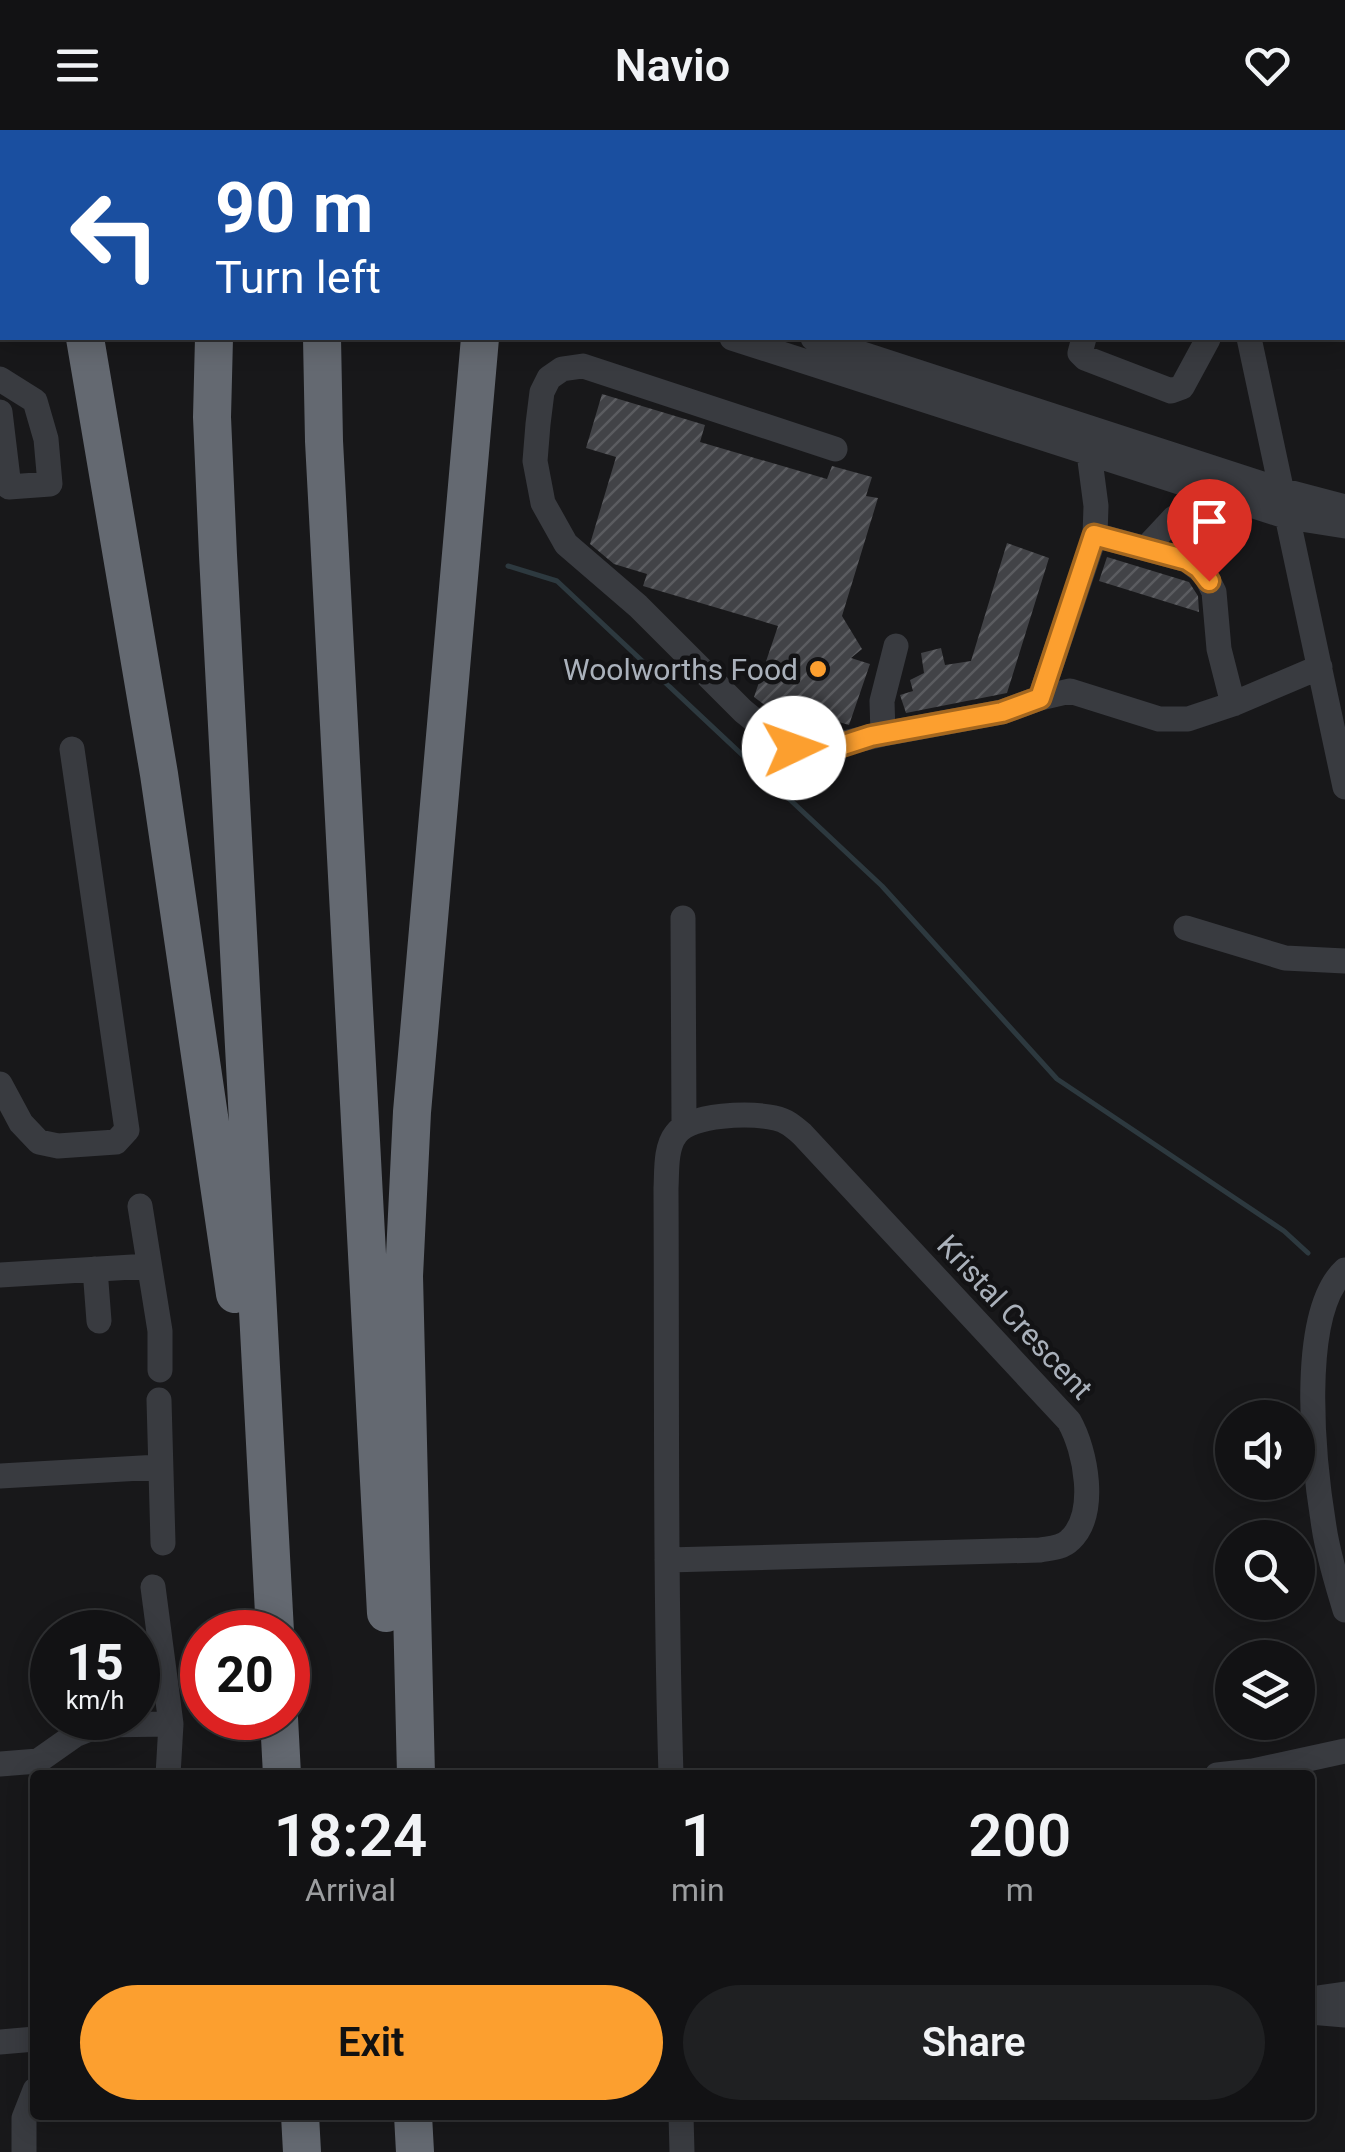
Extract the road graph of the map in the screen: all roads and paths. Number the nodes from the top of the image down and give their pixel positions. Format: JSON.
{"nodes":[{"id":1,"x":85,"y":340,"type":"edge"},
{"id":2,"x":214,"y":340,"type":"edge"},
{"id":3,"x":322,"y":340,"type":"edge"},
{"id":4,"x":480,"y":340,"type":"edge"},
{"id":5,"x":738,"y":340,"type":"edge"},
{"id":6,"x":819,"y":340,"type":"edge"},
{"id":7,"x":1083,"y":340,"type":"edge"},
{"id":8,"x":1207,"y":340,"type":"edge"},
{"id":9,"x":1219,"y":340,"type":"edge"},
{"id":10,"x":1252,"y":346,"type":"edge"},
{"id":11,"x":0,"y":380,"type":"edge"},
{"id":12,"x":0,"y":412,"type":"edge"},
{"id":13,"x":46,"y":438,"type":"junction"},
{"id":14,"x":4,"y":442,"type":"junction"},
{"id":15,"x":835,"y":449,"type":"dead end"},
{"id":16,"x":1089,"y":453,"type":"junction"},
{"id":17,"x":1281,"y":490,"type":"junction"},
{"id":18,"x":1216,"y":494,"type":"junction"},
{"id":19,"x":1345,"y":507,"type":"edge"},
{"id":20,"x":1288,"y":517,"type":"junction"},
{"id":21,"x":1345,"y":526,"type":"edge"},
{"id":22,"x":1094,"y":535,"type":"junction"},
{"id":23,"x":1146,"y":548,"type":"junction"},
{"id":24,"x":896,"y":646,"type":"dead end"},
{"id":25,"x":1320,"y":667,"type":"junction"},
{"id":26,"x":1040,"y":698,"type":"junction"},
{"id":27,"x":1233,"y":704,"type":"junction"},
{"id":28,"x":884,"y":734,"type":"junction"},
{"id":29,"x":72,"y":749,"type":"dead end"},
{"id":30,"x":1345,"y":787,"type":"edge"},
{"id":31,"x":684,"y":918,"type":"dead end"},
{"id":32,"x":1186,"y":928,"type":"dead end"},
{"id":33,"x":1345,"y":961,"type":"edge"},
{"id":34,"x":0,"y":1084,"type":"edge"},
{"id":35,"x":684,"y":1126,"type":"junction"},
{"id":36,"x":140,"y":1206,"type":"dead end"},
{"id":37,"x":148,"y":1266,"type":"junction"},
{"id":38,"x":95,"y":1270,"type":"junction"},
{"id":39,"x":0,"y":1275,"type":"edge"},
{"id":40,"x":1338,"y":1278,"type":"edge"},
{"id":41,"x":98,"y":1321,"type":"dead end"},
{"id":42,"x":160,"y":1370,"type":"dead end"},
{"id":43,"x":159,"y":1400,"type":"dead end"},
{"id":44,"x":265,"y":1454,"type":"junction"},
{"id":45,"x":160,"y":1467,"type":"junction"},
{"id":46,"x":0,"y":1476,"type":"edge"},
{"id":47,"x":162,"y":1543,"type":"dead end"},
{"id":48,"x":667,"y":1560,"type":"junction"},
{"id":49,"x":154,"y":1587,"type":"dead end"},
{"id":50,"x":274,"y":1610,"type":"edge"},
{"id":51,"x":1345,"y":1610,"type":"edge"},
{"id":52,"x":172,"y":1724,"type":"junction"},
{"id":53,"x":281,"y":1740,"type":"edge"},
{"id":54,"x":1345,"y":1751,"type":"edge"},
{"id":55,"x":0,"y":1764,"type":"edge"},
{"id":56,"x":48,"y":1766,"type":"edge"},
{"id":57,"x":168,"y":1770,"type":"edge"},
{"id":58,"x":282,"y":1770,"type":"edge"},
{"id":59,"x":394,"y":1770,"type":"edge"},
{"id":60,"x":416,"y":1770,"type":"edge"},
{"id":61,"x":671,"y":1770,"type":"edge"},
{"id":62,"x":1258,"y":1770,"type":"edge"},
{"id":63,"x":1345,"y":1994,"type":"edge"},
{"id":64,"x":1315,"y":1998,"type":"edge"},
{"id":65,"x":1315,"y":2012,"type":"edge"},
{"id":66,"x":1345,"y":2015,"type":"edge"},
{"id":67,"x":30,"y":2039,"type":"edge"},
{"id":68,"x":0,"y":2042,"type":"edge"},
{"id":69,"x":30,"y":2103,"type":"edge"},
{"id":70,"x":300,"y":2120,"type":"edge"},
{"id":71,"x":413,"y":2120,"type":"edge"},
{"id":72,"x":681,"y":2120,"type":"edge"},
{"id":73,"x":24,"y":2152,"type":"edge"},
{"id":74,"x":302,"y":2152,"type":"edge"},
{"id":75,"x":415,"y":2152,"type":"edge"},
{"id":76,"x":682,"y":2152,"type":"edge"}],
"edges":[{"from":1,"to":44,"type":"highway"},
{"from":2,"to":44,"type":"highway"},
{"from":3,"to":59,"type":"highway"},
{"from":4,"to":60,"type":"highway"},
{"from":5,"to":16,"type":"street"},
{"from":6,"to":17,"type":"street"},
{"from":7,"to":8,"type":"street"},
{"from":9,"to":10,"type":"street"},
{"from":10,"to":17,"type":"street"},
{"from":11,"to":13,"type":"street"},
{"from":12,"to":14,"type":"street"},
{"from":13,"to":14,"type":"street"},
{"from":13,"to":14,"type":"street"},
{"from":15,"to":28,"type":"street"},
{"from":16,"to":18,"type":"street"},
{"from":16,"to":22,"type":"street"},
{"from":17,"to":19,"type":"street"},
{"from":17,"to":20,"type":"street"},
{"from":18,"to":20,"type":"street"},
{"from":18,"to":23,"type":"street"},
{"from":20,"to":21,"type":"street"},
{"from":20,"to":25,"type":"street"},
{"from":22,"to":23,"type":"street"},
{"from":22,"to":26,"type":"street"},
{"from":23,"to":27,"type":"street"},
{"from":24,"to":28,"type":"street"},
{"from":25,"to":27,"type":"street"},
{"from":25,"to":30,"type":"street"},
{"from":26,"to":27,"type":"street"},
{"from":26,"to":28,"type":"street"},
{"from":29,"to":34,"type":"street"},
{"from":31,"to":35,"type":"street"},
{"from":32,"to":33,"type":"street"},
{"from":35,"to":48,"type":"street"},
{"from":35,"to":48,"type":"street","name":"Kristal Crescent"},
{"from":36,"to":37,"type":"street"},
{"from":37,"to":38,"type":"street"},
{"from":37,"to":42,"type":"street"},
{"from":38,"to":39,"type":"street"},
{"from":38,"to":41,"type":"street"},
{"from":40,"to":51,"type":"street"},
{"from":43,"to":45,"type":"street"},
{"from":44,"to":50,"type":"highway"},
{"from":45,"to":46,"type":"street"},
{"from":45,"to":47,"type":"street"},
{"from":48,"to":61,"type":"street"},
{"from":49,"to":52,"type":"street"},
{"from":52,"to":56,"type":"street"},
{"from":52,"to":57,"type":"street"},
{"from":53,"to":58,"type":"highway"},
{"from":54,"to":62,"type":"street"},
{"from":55,"to":56,"type":"street"},
{"from":63,"to":64,"type":"street"},
{"from":65,"to":66,"type":"street"},
{"from":67,"to":68,"type":"street"},
{"from":69,"to":73,"type":"street"},
{"from":70,"to":74,"type":"highway"},
{"from":71,"to":75,"type":"highway"},
{"from":72,"to":76,"type":"street"}]}
